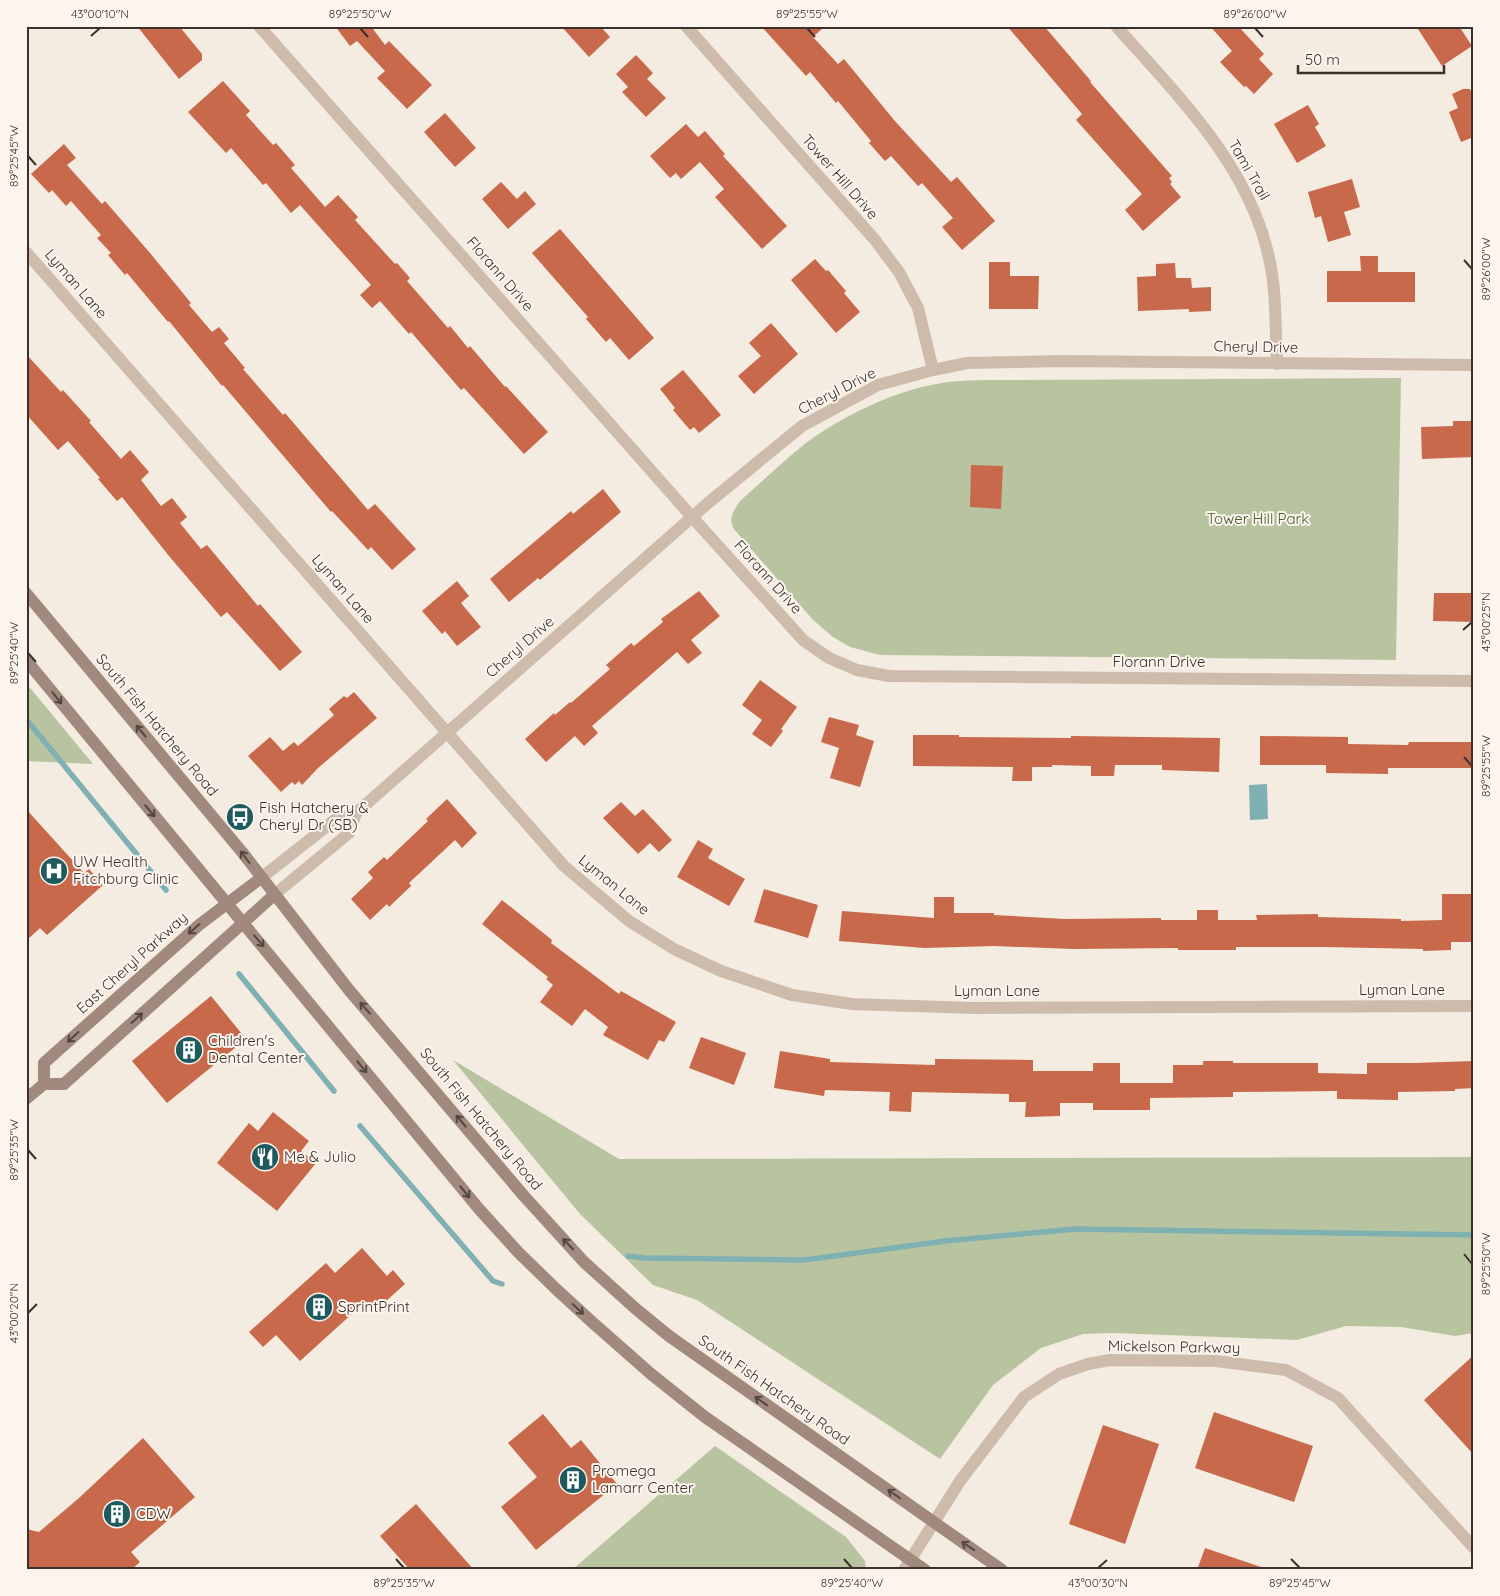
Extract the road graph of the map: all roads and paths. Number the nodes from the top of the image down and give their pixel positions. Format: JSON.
{"nodes":[{"id":1,"x":260,"y":26,"type":"edge"},
{"id":2,"x":686,"y":26,"type":"edge"},
{"id":3,"x":1116,"y":26,"type":"edge"},
{"id":4,"x":26,"y":252,"type":"edge"},
{"id":5,"x":1277,"y":364,"type":"junction"},
{"id":6,"x":1474,"y":366,"type":"edge"},
{"id":7,"x":933,"y":370,"type":"junction"},
{"id":8,"x":692,"y":517,"type":"junction"},
{"id":9,"x":26,"y":593,"type":"edge"},
{"id":10,"x":26,"y":660,"type":"edge"},
{"id":11,"x":1474,"y":681,"type":"edge"},
{"id":12,"x":447,"y":733,"type":"junction"},
{"id":13,"x":356,"y":813,"type":"junction"},
{"id":14,"x":261,"y":878,"type":"junction"},
{"id":15,"x":274,"y":895,"type":"junction"},
{"id":16,"x":228,"y":904,"type":"junction"},
{"id":17,"x":242,"y":923,"type":"junction"},
{"id":18,"x":1474,"y":1006,"type":"edge"},
{"id":19,"x":44,"y":1084,"type":"junction"},
{"id":20,"x":26,"y":1099,"type":"edge"},
{"id":21,"x":934,"y":1523,"type":"junction"},
{"id":22,"x":1474,"y":1548,"type":"edge"},
{"id":23,"x":907,"y":1565,"type":"edge"},
{"id":24,"x":925,"y":1570,"type":"edge"},
{"id":25,"x":1002,"y":1570,"type":"edge"}],
"edges":[{"from":1,"to":8,"type":"street","name":"Florann Drive"},
{"from":2,"to":7,"type":"street","name":"Tower Hill Drive"},
{"from":3,"to":5,"type":"street","name":"Tami Trail"},
{"from":4,"to":12,"type":"street","name":"Lyman Lane"},
{"from":5,"to":6,"type":"street","name":"Cheryl Drive"},
{"from":5,"to":7,"type":"street","name":"Cheryl Drive"},
{"from":7,"to":8,"type":"street","name":"Cheryl Drive"},
{"from":8,"to":11,"type":"street","name":"Florann Drive"},
{"from":8,"to":12,"type":"street","name":"Cheryl Drive"},
{"from":14,"to":9,"type":"main road","name":"South Fish Hatchery Road","one_way":true},
{"from":10,"to":16,"type":"main road","one_way":true},
{"from":12,"to":13,"type":"street","name":"Cheryl Drive"},
{"from":12,"to":18,"type":"street","name":"Lyman Lane"},
{"from":13,"to":14,"type":"street","name":"Cheryl Drive"},
{"from":13,"to":15,"type":"street","name":"Cheryl Drive"},
{"from":14,"to":15,"type":"main road","name":"South Fish Hatchery Road"},
{"from":14,"to":16,"type":"main road","name":"East Cheryl Parkway"},
{"from":15,"to":17,"type":"main road"},
{"from":21,"to":15,"type":"main road","name":"South Fish Hatchery Road","one_way":true},
{"from":16,"to":17,"type":"main road"},
{"from":16,"to":19,"type":"main road","name":"East Cheryl Parkway","one_way":true},
{"from":19,"to":17,"type":"main road","one_way":true},
{"from":17,"to":23,"type":"main road","one_way":true},
{"from":19,"to":20,"type":"main road"},
{"from":21,"to":22,"type":"street","name":"Mickelson Parkway"},
{"from":21,"to":23,"type":"street","name":"Mickelson Parkway"},
{"from":25,"to":21,"type":"main road","name":"South Fish Hatchery Road","one_way":true},
{"from":23,"to":24,"type":"main road"}]}
